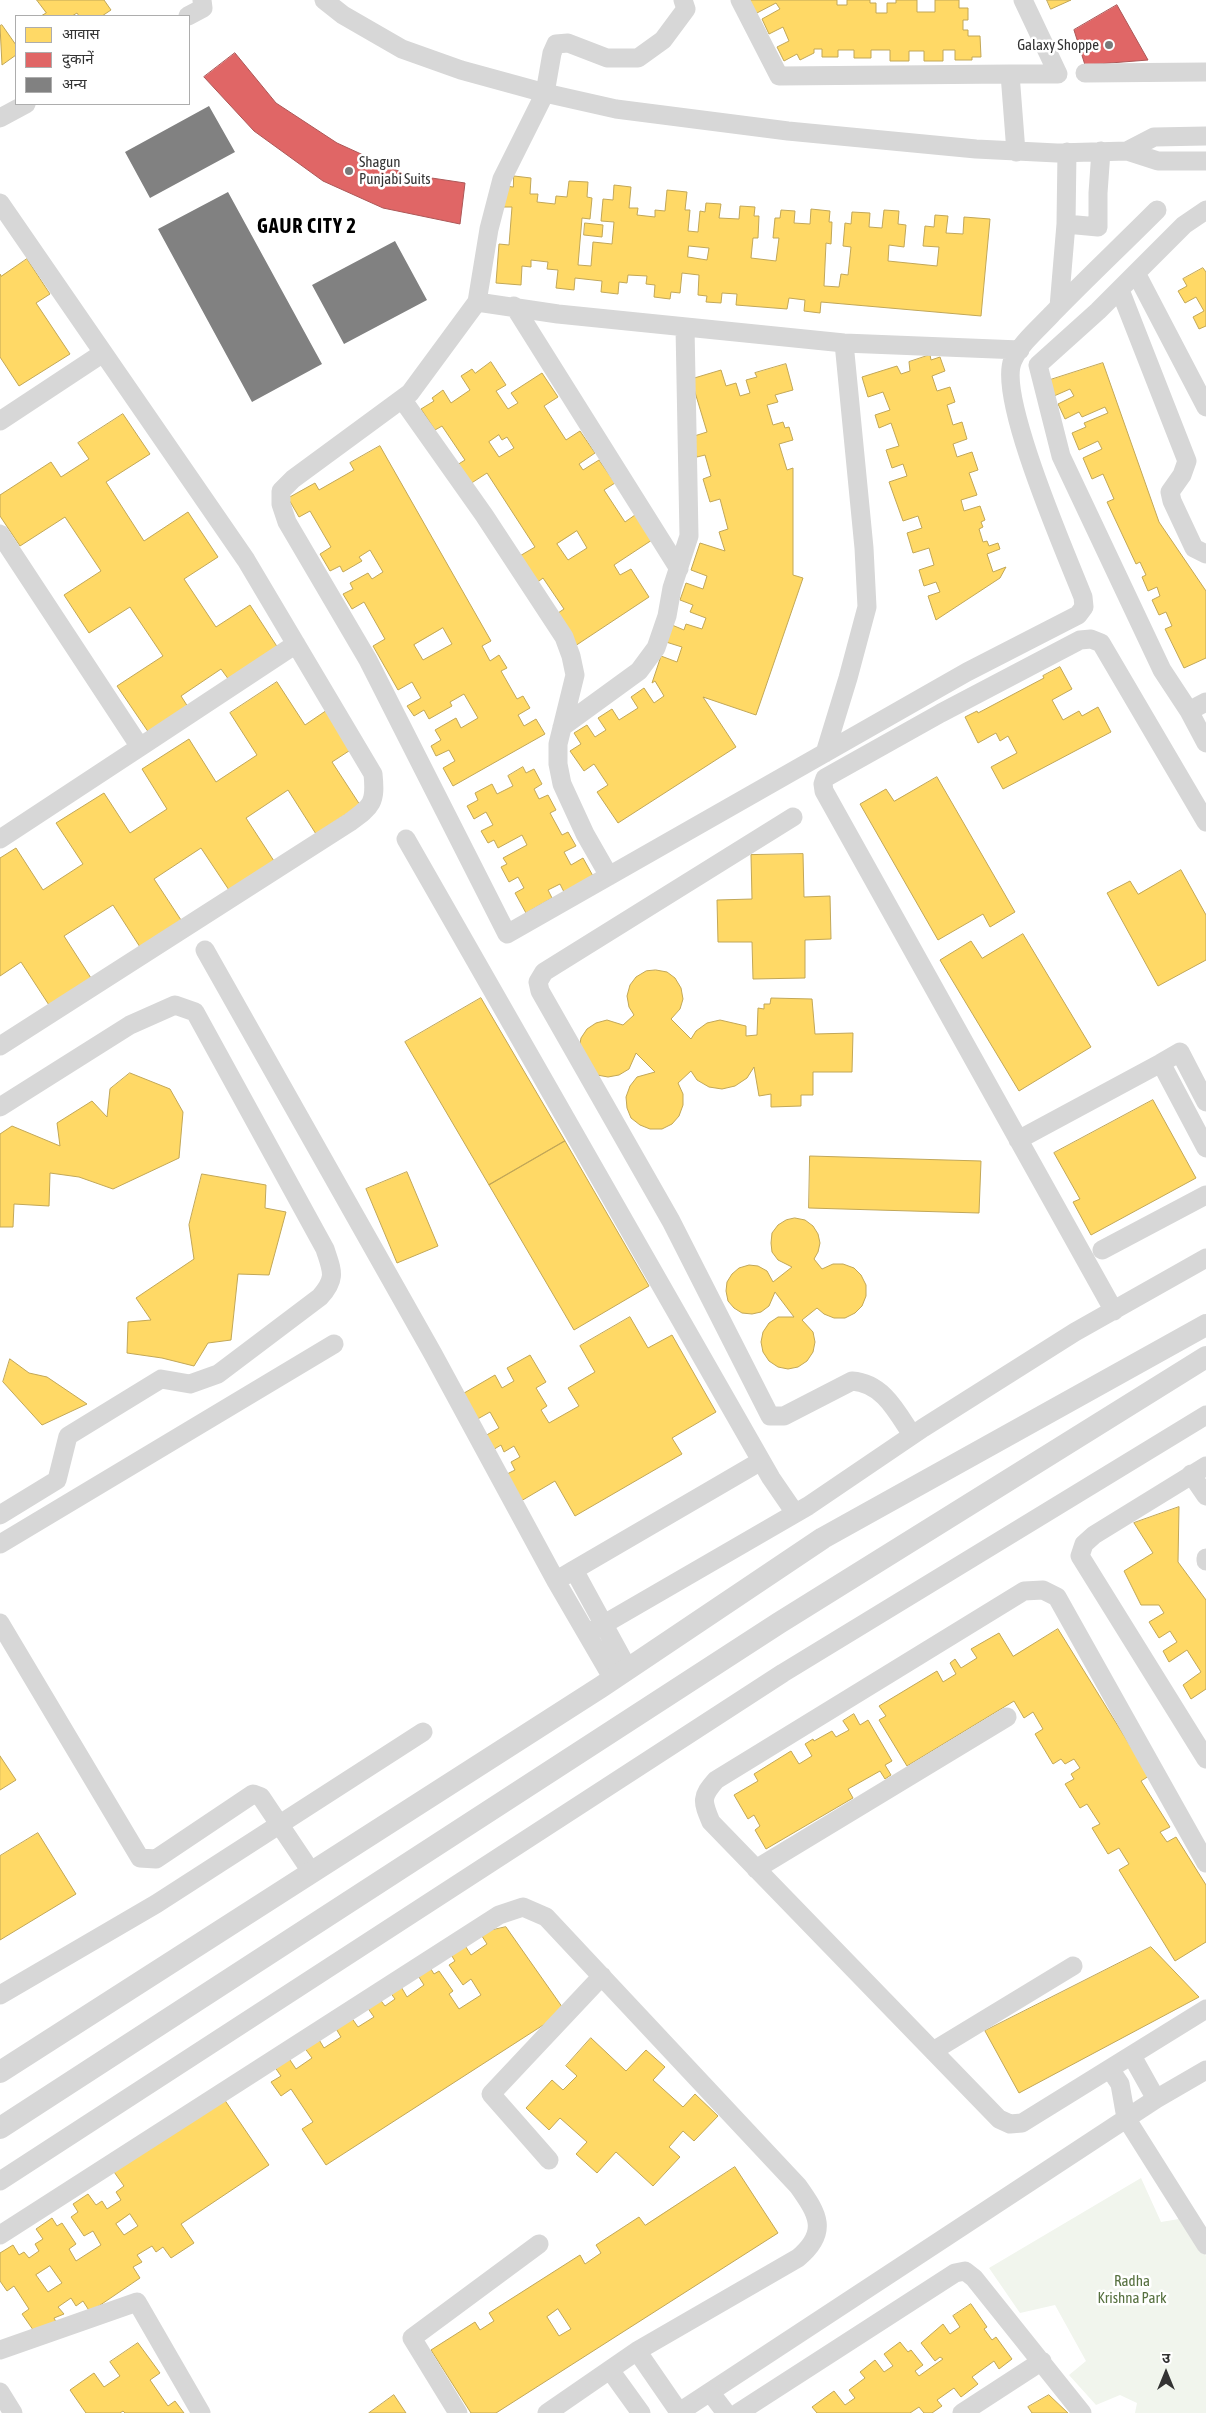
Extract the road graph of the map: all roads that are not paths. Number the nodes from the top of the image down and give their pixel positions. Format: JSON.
{"nodes":[{"id":1,"x":324,"y":0,"type":"edge"},
{"id":2,"x":683,"y":0,"type":"edge"},
{"id":3,"x":740,"y":0,"type":"edge"},
{"id":4,"x":1023,"y":0,"type":"edge"},
{"id":5,"x":1206,"y":72,"type":"edge"},
{"id":6,"x":1085,"y":73,"type":"dead end"},
{"id":7,"x":1010,"y":74,"type":"junction"},
{"id":8,"x":545,"y":93,"type":"junction"},
{"id":9,"x":24,"y":105,"type":"edge"},
{"id":10,"x":0,"y":118,"type":"edge"},
{"id":11,"x":1206,"y":136,"type":"edge"},
{"id":12,"x":1101,"y":151,"type":"junction"},
{"id":13,"x":1127,"y":151,"type":"junction"},
{"id":14,"x":1016,"y":152,"type":"junction"},
{"id":15,"x":1067,"y":152,"type":"junction"},
{"id":16,"x":1206,"y":161,"type":"edge"},
{"id":17,"x":0,"y":203,"type":"edge"},
{"id":18,"x":1157,"y":210,"type":"dead end"},
{"id":19,"x":1206,"y":210,"type":"edge"},
{"id":20,"x":1066,"y":224,"type":"junction"},
{"id":21,"x":1136,"y":273,"type":"junction"},
{"id":22,"x":1120,"y":290,"type":"junction"},
{"id":23,"x":477,"y":302,"type":"junction"},
{"id":24,"x":514,"y":306,"type":"junction"},
{"id":25,"x":1059,"y":307,"type":"junction"},
{"id":26,"x":685,"y":327,"type":"junction"},
{"id":27,"x":844,"y":343,"type":"junction"},
{"id":28,"x":1020,"y":350,"type":"junction"},
{"id":29,"x":103,"y":353,"type":"junction"},
{"id":30,"x":402,"y":399,"type":"junction"},
{"id":31,"x":1206,"y":407,"type":"edge"},
{"id":32,"x":0,"y":420,"type":"edge"},
{"id":33,"x":0,"y":534,"type":"edge"},
{"id":34,"x":1206,"y":554,"type":"edge"},
{"id":35,"x":680,"y":569,"type":"junction"},
{"id":36,"x":296,"y":644,"type":"junction"},
{"id":37,"x":1206,"y":702,"type":"edge"},
{"id":38,"x":1189,"y":711,"type":"junction"},
{"id":39,"x":562,"y":727,"type":"junction"},
{"id":40,"x":1206,"y":743,"type":"edge"},
{"id":41,"x":140,"y":747,"type":"junction"},
{"id":42,"x":825,"y":753,"type":"junction"},
{"id":43,"x":793,"y":817,"type":"dead end"},
{"id":44,"x":1206,"y":822,"type":"edge"},
{"id":45,"x":0,"y":839,"type":"edge"},
{"id":46,"x":406,"y":839,"type":"dead end"},
{"id":47,"x":609,"y":876,"type":"junction"},
{"id":48,"x":205,"y":950,"type":"dead end"},
{"id":49,"x":0,"y":1046,"type":"edge"},
{"id":50,"x":1161,"y":1063,"type":"junction"},
{"id":51,"x":1206,"y":1102,"type":"edge"},
{"id":52,"x":0,"y":1107,"type":"edge"},
{"id":53,"x":1018,"y":1140,"type":"junction"},
{"id":54,"x":1206,"y":1148,"type":"edge"},
{"id":55,"x":1206,"y":1195,"type":"edge"},
{"id":56,"x":1102,"y":1250,"type":"dead end"},
{"id":57,"x":1206,"y":1258,"type":"edge"},
{"id":58,"x":1114,"y":1311,"type":"junction"},
{"id":59,"x":1206,"y":1325,"type":"edge"},
{"id":60,"x":334,"y":1344,"type":"dead end"},
{"id":61,"x":1206,"y":1357,"type":"edge"},
{"id":62,"x":1206,"y":1415,"type":"edge"},
{"id":63,"x":912,"y":1435,"type":"junction"},
{"id":64,"x":761,"y":1461,"type":"junction"},
{"id":65,"x":1199,"y":1470,"type":"edge"},
{"id":66,"x":1206,"y":1496,"type":"edge"},
{"id":67,"x":795,"y":1513,"type":"junction"},
{"id":68,"x":0,"y":1515,"type":"edge"},
{"id":69,"x":0,"y":1544,"type":"edge"},
{"id":70,"x":574,"y":1570,"type":"junction"},
{"id":71,"x":556,"y":1580,"type":"junction"},
{"id":72,"x":0,"y":1623,"type":"edge"},
{"id":73,"x":604,"y":1624,"type":"junction"},
{"id":74,"x":587,"y":1634,"type":"junction"},
{"id":75,"x":621,"y":1674,"type":"junction"},
{"id":76,"x":1007,"y":1717,"type":"dead end"},
{"id":77,"x":423,"y":1732,"type":"dead end"},
{"id":78,"x":1206,"y":1759,"type":"edge"},
{"id":79,"x":279,"y":1825,"type":"junction"},
{"id":80,"x":1206,"y":1864,"type":"edge"},
{"id":81,"x":756,"y":1869,"type":"junction"},
{"id":82,"x":312,"y":1873,"type":"junction"},
{"id":83,"x":1073,"y":1966,"type":"dead end"},
{"id":84,"x":602,"y":1976,"type":"junction"},
{"id":85,"x":0,"y":1995,"type":"edge"},
{"id":86,"x":1206,"y":2009,"type":"edge"},
{"id":87,"x":933,"y":2051,"type":"junction"},
{"id":88,"x":1132,"y":2056,"type":"junction"},
{"id":89,"x":1110,"y":2069,"type":"junction"},
{"id":90,"x":1206,"y":2070,"type":"edge"},
{"id":91,"x":0,"y":2072,"type":"edge"},
{"id":92,"x":1156,"y":2099,"type":"junction"},
{"id":93,"x":1126,"y":2118,"type":"junction"},
{"id":94,"x":0,"y":2128,"type":"edge"},
{"id":95,"x":549,"y":2160,"type":"dead end"},
{"id":96,"x":0,"y":2181,"type":"edge"},
{"id":97,"x":0,"y":2235,"type":"edge"},
{"id":98,"x":540,"y":2244,"type":"dead end"},
{"id":99,"x":1206,"y":2245,"type":"edge"},
{"id":100,"x":0,"y":2350,"type":"edge"},
{"id":101,"x":637,"y":2351,"type":"junction"},
{"id":102,"x":1042,"y":2361,"type":"junction"},
{"id":103,"x":610,"y":2370,"type":"junction"},
{"id":104,"x":0,"y":2392,"type":"edge"},
{"id":105,"x":710,"y":2392,"type":"junction"},
{"id":106,"x":687,"y":2410,"type":"edge"},
{"id":107,"x":14,"y":2413,"type":"edge"},
{"id":108,"x":202,"y":2413,"type":"edge"},
{"id":109,"x":458,"y":2413,"type":"edge"},
{"id":110,"x":547,"y":2413,"type":"edge"},
{"id":111,"x":641,"y":2413,"type":"edge"},
{"id":112,"x":726,"y":2413,"type":"edge"},
{"id":113,"x":738,"y":2413,"type":"edge"},
{"id":114,"x":962,"y":2413,"type":"edge"},
{"id":115,"x":1082,"y":2413,"type":"edge"}],
"edges":[{"from":1,"to":8,"type":"street"},
{"from":2,"to":8,"type":"street"},
{"from":3,"to":7,"type":"street"},
{"from":4,"to":7,"type":"street"},
{"from":5,"to":6,"type":"street"},
{"from":7,"to":14,"type":"street"},
{"from":8,"to":14,"type":"street"},
{"from":8,"to":23,"type":"street"},
{"from":9,"to":10,"type":"street"},
{"from":11,"to":13,"type":"street"},
{"from":12,"to":13,"type":"street"},
{"from":12,"to":15,"type":"street"},
{"from":12,"to":20,"type":"street"},
{"from":13,"to":16,"type":"street"},
{"from":14,"to":15,"type":"street"},
{"from":15,"to":20,"type":"street"},
{"from":17,"to":29,"type":"street"},
{"from":18,"to":25,"type":"street"},
{"from":19,"to":21,"type":"street"},
{"from":20,"to":25,"type":"street"},
{"from":21,"to":22,"type":"street"},
{"from":21,"to":31,"type":"street"},
{"from":22,"to":34,"type":"street"},
{"from":22,"to":38,"type":"street"},
{"from":23,"to":24,"type":"street"},
{"from":23,"to":30,"type":"street"},
{"from":24,"to":26,"type":"street"},
{"from":24,"to":35,"type":"street"},
{"from":25,"to":28,"type":"street"},
{"from":26,"to":27,"type":"street"},
{"from":26,"to":35,"type":"street"},
{"from":27,"to":28,"type":"street"},
{"from":27,"to":42,"type":"street"},
{"from":28,"to":42,"type":"street"},
{"from":29,"to":32,"type":"street"},
{"from":29,"to":36,"type":"street"},
{"from":30,"to":39,"type":"street"},
{"from":30,"to":47,"type":"street"},
{"from":33,"to":41,"type":"street"},
{"from":35,"to":39,"type":"street"},
{"from":36,"to":41,"type":"street"},
{"from":36,"to":49,"type":"street"},
{"from":37,"to":38,"type":"street"},
{"from":38,"to":40,"type":"street"},
{"from":39,"to":47,"type":"street"},
{"from":41,"to":45,"type":"street"},
{"from":42,"to":47,"type":"street"},
{"from":43,"to":63,"type":"street"},
{"from":44,"to":53,"type":"street"},
{"from":46,"to":64,"type":"street"},
{"from":48,"to":71,"type":"street"},
{"from":50,"to":51,"type":"street"},
{"from":50,"to":53,"type":"street"},
{"from":50,"to":54,"type":"street"},
{"from":52,"to":68,"type":"street"},
{"from":53,"to":58,"type":"street"},
{"from":55,"to":56,"type":"street"},
{"from":57,"to":58,"type":"street"},
{"from":58,"to":63,"type":"street"},
{"from":59,"to":75,"type":"street"},
{"from":60,"to":69,"type":"street"},
{"from":61,"to":94,"type":"street"},
{"from":62,"to":96,"type":"street"},
{"from":63,"to":67,"type":"street"},
{"from":64,"to":67,"type":"street"},
{"from":64,"to":70,"type":"street"},
{"from":65,"to":66,"type":"street"},
{"from":65,"to":78,"type":"street"},
{"from":67,"to":73,"type":"street"},
{"from":70,"to":71,"type":"street"},
{"from":70,"to":73,"type":"street"},
{"from":71,"to":74,"type":"street"},
{"from":72,"to":79,"type":"street"},
{"from":73,"to":74,"type":"street"},
{"from":73,"to":75,"type":"street"},
{"from":74,"to":75,"type":"street"},
{"from":75,"to":82,"type":"street"},
{"from":76,"to":81,"type":"street"},
{"from":77,"to":79,"type":"street"},
{"from":79,"to":82,"type":"street"},
{"from":79,"to":85,"type":"street"},
{"from":80,"to":81,"type":"street"},
{"from":81,"to":87,"type":"street"},
{"from":82,"to":91,"type":"street"},
{"from":83,"to":87,"type":"street"},
{"from":84,"to":95,"type":"street"},
{"from":84,"to":97,"type":"street"},
{"from":84,"to":101,"type":"street"},
{"from":86,"to":88,"type":"street"},
{"from":87,"to":89,"type":"street"},
{"from":88,"to":89,"type":"street"},
{"from":88,"to":92,"type":"street"},
{"from":89,"to":93,"type":"street"},
{"from":90,"to":92,"type":"street"},
{"from":92,"to":93,"type":"street"},
{"from":93,"to":99,"type":"street"},
{"from":93,"to":105,"type":"street"},
{"from":98,"to":109,"type":"street"},
{"from":100,"to":108,"type":"street"},
{"from":101,"to":103,"type":"street"},
{"from":101,"to":106,"type":"street"},
{"from":102,"to":113,"type":"street"},
{"from":102,"to":114,"type":"street"},
{"from":102,"to":115,"type":"street"},
{"from":103,"to":110,"type":"street"},
{"from":103,"to":111,"type":"street"},
{"from":104,"to":107,"type":"street"},
{"from":105,"to":106,"type":"street"},
{"from":105,"to":112,"type":"street"}]}
